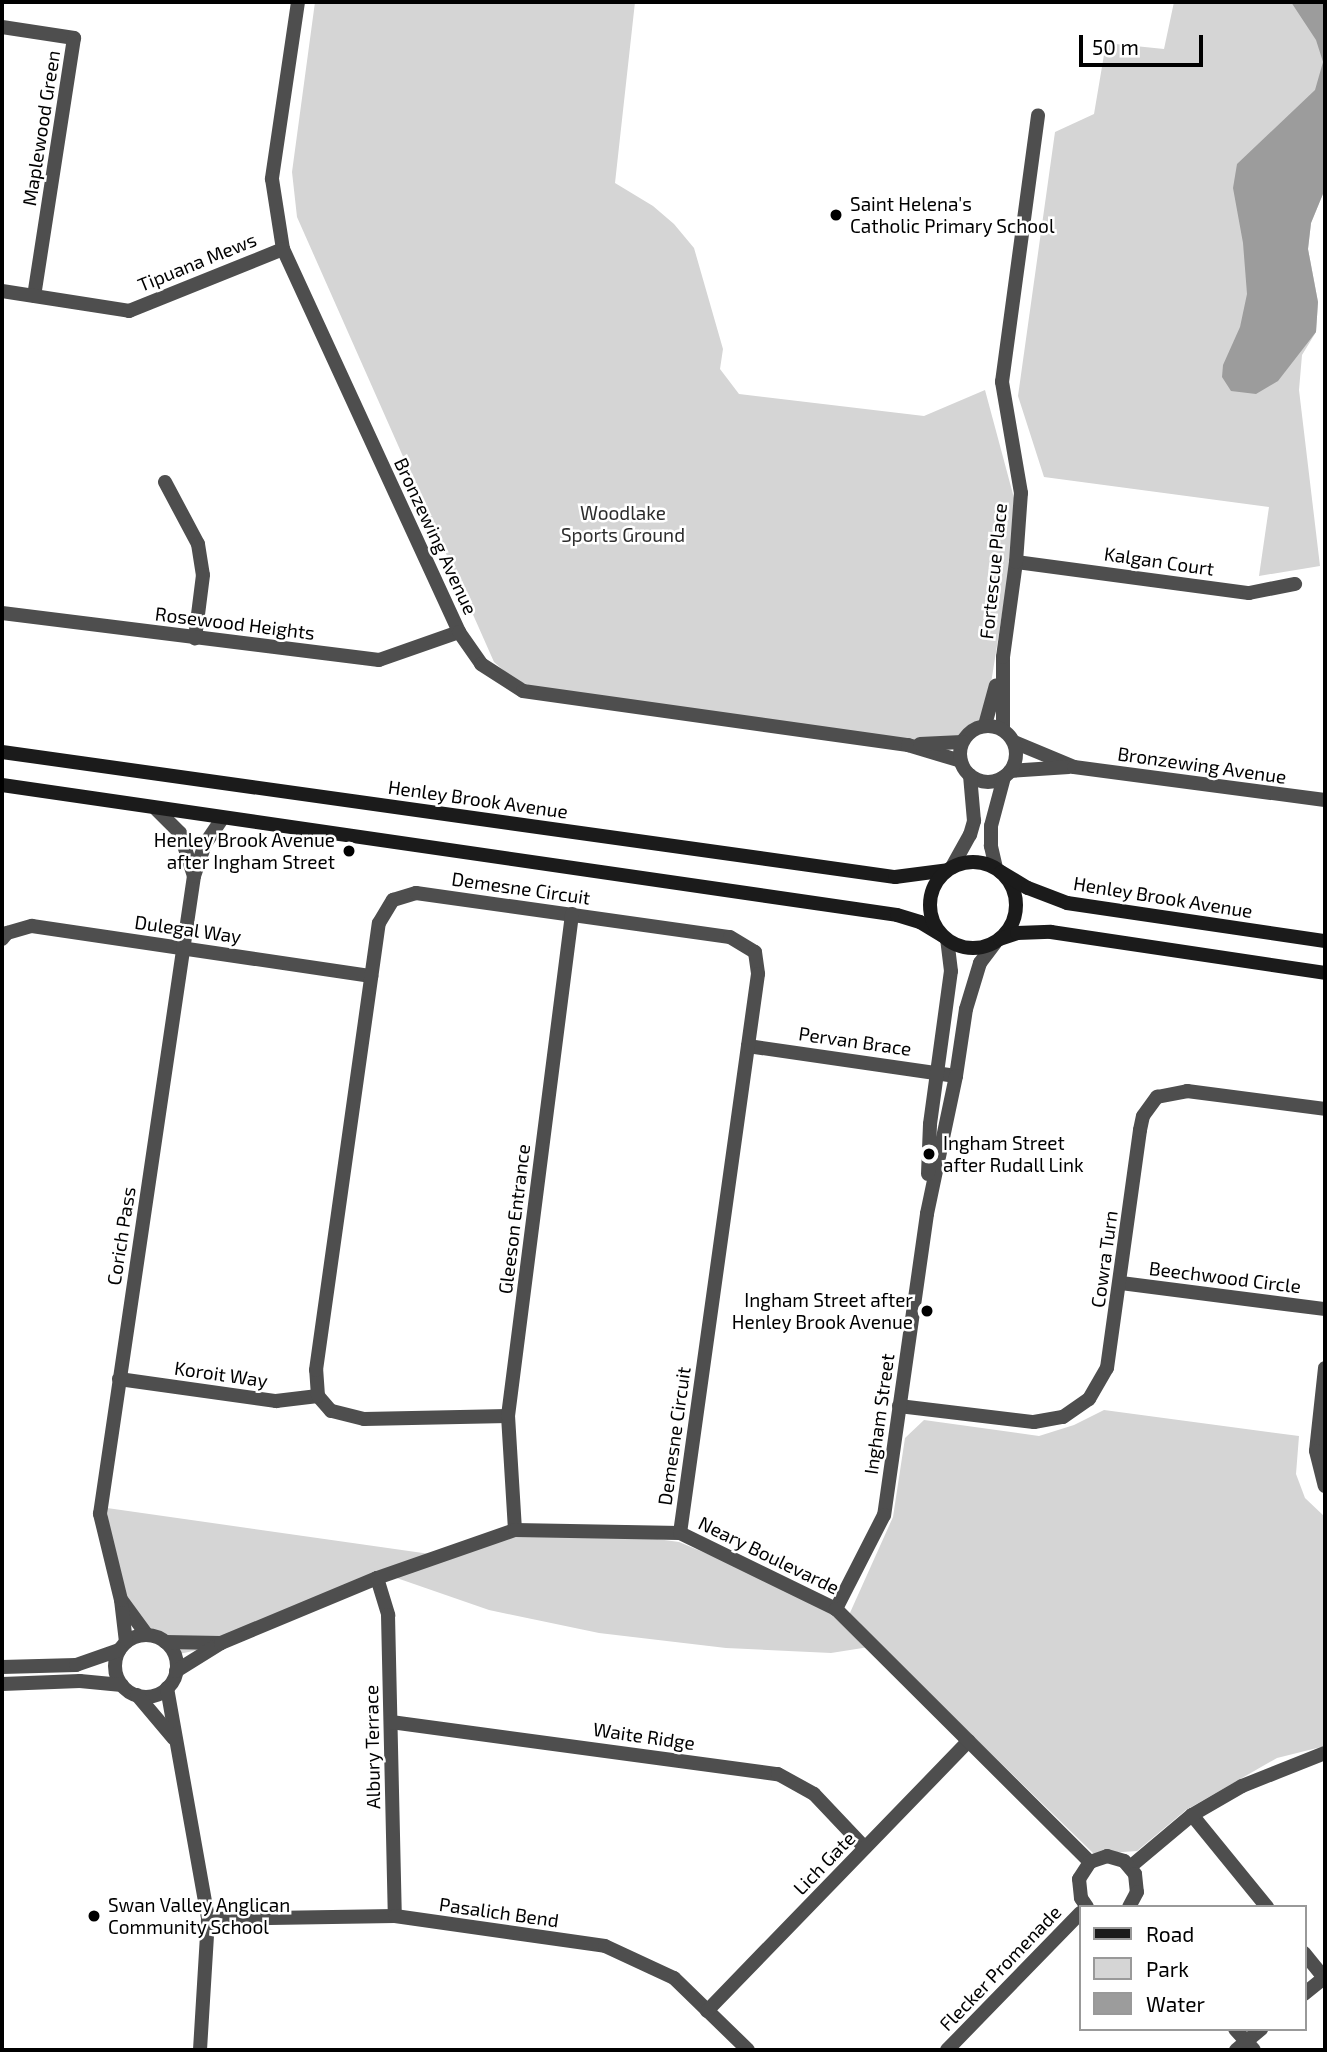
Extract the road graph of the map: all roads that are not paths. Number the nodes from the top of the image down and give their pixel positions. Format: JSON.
{"nodes":[{"id":1,"x":298,"y":2,"type":"edge"},
{"id":2,"x":2,"y":27,"type":"edge"},
{"id":3,"x":1038,"y":115,"type":"dead end"},
{"id":4,"x":283,"y":249,"type":"junction"},
{"id":5,"x":2,"y":291,"type":"edge"},
{"id":6,"x":34,"y":296,"type":"junction"},
{"id":7,"x":165,"y":482,"type":"dead end"},
{"id":8,"x":1016,"y":562,"type":"junction"},
{"id":9,"x":1295,"y":584,"type":"dead end"},
{"id":10,"x":2,"y":613,"type":"edge"},
{"id":11,"x":460,"y":632,"type":"junction"},
{"id":12,"x":195,"y":638,"type":"junction"},
{"id":13,"x":1003,"y":657,"type":"junction"},
{"id":14,"x":985,"y":726,"type":"junction"},
{"id":15,"x":1003,"y":730,"type":"junction"},
{"id":16,"x":962,"y":742,"type":"junction"},
{"id":17,"x":1014,"y":742,"type":"junction"},
{"id":18,"x":908,"y":745,"type":"junction"},
{"id":19,"x":2,"y":752,"type":"edge"},
{"id":20,"x":961,"y":761,"type":"junction"},
{"id":21,"x":1074,"y":767,"type":"junction"},
{"id":22,"x":1007,"y":774,"type":"junction"},
{"id":23,"x":970,"y":775,"type":"junction"},
{"id":24,"x":2,"y":785,"type":"edge"},
{"id":25,"x":1325,"y":800,"type":"edge"},
{"id":26,"x":156,"y":808,"type":"junction"},
{"id":27,"x":222,"y":819,"type":"junction"},
{"id":28,"x":950,"y":868,"type":"junction"},
{"id":29,"x":999,"y":870,"type":"junction"},
{"id":30,"x":194,"y":876,"type":"junction"},
{"id":31,"x":572,"y":914,"type":"junction"},
{"id":32,"x":945,"y":938,"type":"junction"},
{"id":33,"x":2,"y":939,"type":"edge"},
{"id":34,"x":997,"y":941,"type":"junction"},
{"id":35,"x":1325,"y":941,"type":"edge"},
{"id":36,"x":183,"y":947,"type":"junction"},
{"id":37,"x":1325,"y":973,"type":"edge"},
{"id":38,"x":371,"y":976,"type":"junction"},
{"id":39,"x":748,"y":1046,"type":"junction"},
{"id":40,"x":937,"y":1073,"type":"junction"},
{"id":41,"x":956,"y":1076,"type":"junction"},
{"id":42,"x":1325,"y":1109,"type":"edge"},
{"id":43,"x":927,"y":1214,"type":"junction"},
{"id":44,"x":1121,"y":1283,"type":"junction"},
{"id":45,"x":1325,"y":1309,"type":"edge"},
{"id":46,"x":1325,"y":1368,"type":"edge"},
{"id":47,"x":119,"y":1379,"type":"junction"},
{"id":48,"x":318,"y":1396,"type":"junction"},
{"id":49,"x":899,"y":1406,"type":"junction"},
{"id":50,"x":508,"y":1416,"type":"junction"},
{"id":51,"x":1325,"y":1486,"type":"edge"},
{"id":52,"x":515,"y":1530,"type":"junction"},
{"id":53,"x":680,"y":1533,"type":"junction"},
{"id":54,"x":377,"y":1578,"type":"junction"},
{"id":55,"x":121,"y":1600,"type":"junction"},
{"id":56,"x":836,"y":1609,"type":"junction"},
{"id":57,"x":147,"y":1635,"type":"junction"},
{"id":58,"x":165,"y":1642,"type":"junction"},
{"id":59,"x":221,"y":1643,"type":"junction"},
{"id":60,"x":123,"y":1646,"type":"junction"},
{"id":61,"x":2,"y":1667,"type":"edge"},
{"id":62,"x":176,"y":1671,"type":"junction"},
{"id":63,"x":2,"y":1685,"type":"edge"},
{"id":64,"x":122,"y":1685,"type":"junction"},
{"id":65,"x":167,"y":1688,"type":"junction"},
{"id":66,"x":137,"y":1695,"type":"junction"},
{"id":67,"x":391,"y":1722,"type":"junction"},
{"id":68,"x":175,"y":1740,"type":"junction"},
{"id":69,"x":969,"y":1741,"type":"junction"},
{"id":70,"x":1325,"y":1753,"type":"edge"},
{"id":71,"x":1192,"y":1815,"type":"junction"},
{"id":72,"x":865,"y":1849,"type":"junction"},
{"id":73,"x":1090,"y":1862,"type":"junction"},
{"id":74,"x":1130,"y":1867,"type":"junction"},
{"id":75,"x":1086,"y":1905,"type":"edge"},
{"id":76,"x":1130,"y":1905,"type":"edge"},
{"id":77,"x":1265,"y":1905,"type":"edge"},
{"id":78,"x":1078,"y":1915,"type":"edge"},
{"id":79,"x":395,"y":1916,"type":"junction"},
{"id":80,"x":208,"y":1919,"type":"junction"},
{"id":81,"x":1306,"y":1955,"type":"edge"},
{"id":82,"x":1325,"y":1977,"type":"edge"},
{"id":83,"x":1306,"y":1992,"type":"edge"},
{"id":84,"x":708,"y":2011,"type":"junction"},
{"id":85,"x":1237,"y":2031,"type":"edge"},
{"id":86,"x":1259,"y":2031,"type":"edge"},
{"id":87,"x":1246,"y":2047,"type":"edge"},
{"id":88,"x":200,"y":2050,"type":"edge"},
{"id":89,"x":748,"y":2050,"type":"edge"},
{"id":90,"x":947,"y":2050,"type":"edge"}],
"edges":[{"from":1,"to":4,"type":"street","name":"Bronzewing Avenue"},
{"from":2,"to":6,"type":"street","name":"Maplewood Green"},
{"from":3,"to":8,"type":"street","name":"Fortescue Place"},
{"from":4,"to":6,"type":"street","name":"Tipuana Mews"},
{"from":4,"to":11,"type":"street","name":"Bronzewing Avenue"},
{"from":5,"to":6,"type":"street","name":"Tipuana Mews"},
{"from":7,"to":12,"type":"street"},
{"from":8,"to":9,"type":"street","name":"Kalgan Court"},
{"from":8,"to":13,"type":"street","name":"Fortescue Place"},
{"from":10,"to":12,"type":"street","name":"Rosewood Heights"},
{"from":11,"to":12,"type":"street","name":"Rosewood Heights"},
{"from":11,"to":18,"type":"street","name":"Bronzewing Avenue"},
{"from":13,"to":14,"type":"street","name":"Fortescue Place"},
{"from":13,"to":15,"type":"street","name":"Fortescue Place"},
{"from":14,"to":15,"type":"street"},
{"from":14,"to":16,"type":"street"},
{"from":15,"to":17,"type":"street"},
{"from":16,"to":18,"type":"street","name":"Bronzewing Avenue"},
{"from":16,"to":20,"type":"street"},
{"from":17,"to":21,"type":"street","name":"Bronzewing Avenue"},
{"from":17,"to":22,"type":"street"},
{"from":18,"to":20,"type":"street","name":"Bronzewing Avenue"},
{"from":19,"to":28,"type":"main road","name":"Henley Brook Avenue"},
{"from":20,"to":23,"type":"street"},
{"from":21,"to":22,"type":"street","name":"Bronzewing Avenue"},
{"from":21,"to":25,"type":"street","name":"Bronzewing Avenue"},
{"from":22,"to":23,"type":"street"},
{"from":22,"to":29,"type":"street"},
{"from":23,"to":28,"type":"street"},
{"from":24,"to":26,"type":"main road"},
{"from":26,"to":27,"type":"main road"},
{"from":26,"to":30,"type":"street","name":"Corich Pass"},
{"from":27,"to":30,"type":"street","name":"Corich Pass"},
{"from":27,"to":32,"type":"main road"},
{"from":28,"to":29,"type":"main road"},
{"from":28,"to":32,"type":"main road"},
{"from":29,"to":34,"type":"main road"},
{"from":29,"to":35,"type":"main road","name":"Henley Brook Avenue"},
{"from":30,"to":36,"type":"street","name":"Corich Pass"},
{"from":31,"to":38,"type":"street","name":"Demesne Circuit"},
{"from":31,"to":39,"type":"street","name":"Demesne Circuit"},
{"from":31,"to":50,"type":"street","name":"Gleeson Entrance"},
{"from":32,"to":34,"type":"main road"},
{"from":32,"to":40,"type":"street","name":"Ingham Street"},
{"from":33,"to":36,"type":"street","name":"Dulegal Way"},
{"from":34,"to":37,"type":"main road"},
{"from":34,"to":41,"type":"street","name":"Ingham Street"},
{"from":36,"to":38,"type":"street","name":"Dulegal Way"},
{"from":36,"to":47,"type":"street","name":"Corich Pass"},
{"from":38,"to":48,"type":"street","name":"Demesne Circuit"},
{"from":39,"to":40,"type":"street","name":"Pervan Brace"},
{"from":39,"to":53,"type":"street","name":"Demesne Circuit"},
{"from":40,"to":41,"type":"street","name":"Pervan Brace"},
{"from":40,"to":43,"type":"street","name":"Ingham Street"},
{"from":41,"to":43,"type":"street","name":"Ingham Street"},
{"from":42,"to":44,"type":"street","name":"Cowra Turn"},
{"from":43,"to":49,"type":"street","name":"Ingham Street"},
{"from":44,"to":45,"type":"street","name":"Beechwood Circle"},
{"from":44,"to":49,"type":"street","name":"Cowra Turn"},
{"from":46,"to":51,"type":"street"},
{"from":47,"to":48,"type":"street","name":"Koroit Way"},
{"from":47,"to":55,"type":"street","name":"Corich Pass"},
{"from":48,"to":50,"type":"street"},
{"from":49,"to":56,"type":"street","name":"Ingham Street"},
{"from":50,"to":52,"type":"street","name":"Gleeson Entrance"},
{"from":52,"to":53,"type":"street","name":"Neary Boulevarde"},
{"from":52,"to":54,"type":"street","name":"Neary Boulevarde"},
{"from":53,"to":56,"type":"street","name":"Neary Boulevarde"},
{"from":54,"to":59,"type":"street","name":"Neary Boulevarde"},
{"from":54,"to":67,"type":"street","name":"Albury Terrace"},
{"from":55,"to":57,"type":"street","name":"Corich Pass"},
{"from":55,"to":60,"type":"street","name":"Corich Pass"},
{"from":56,"to":69,"type":"street","name":"Neary Boulevarde"},
{"from":57,"to":58,"type":"street"},
{"from":57,"to":60,"type":"street"},
{"from":58,"to":59,"type":"street","name":"Neary Boulevarde"},
{"from":58,"to":62,"type":"street"},
{"from":59,"to":62,"type":"street","name":"Neary Boulevarde"},
{"from":60,"to":61,"type":"street"},
{"from":60,"to":64,"type":"street"},
{"from":62,"to":65,"type":"street"},
{"from":63,"to":64,"type":"street"},
{"from":64,"to":66,"type":"street"},
{"from":65,"to":66,"type":"street"},
{"from":65,"to":68,"type":"street"},
{"from":66,"to":68,"type":"street"},
{"from":67,"to":72,"type":"street","name":"Waite Ridge"},
{"from":67,"to":79,"type":"street","name":"Albury Terrace"},
{"from":68,"to":80,"type":"street"},
{"from":69,"to":72,"type":"street","name":"Lich Gate"},
{"from":69,"to":73,"type":"street","name":"Neary Boulevarde"},
{"from":70,"to":71,"type":"street"},
{"from":71,"to":74,"type":"street"},
{"from":71,"to":77,"type":"street"},
{"from":72,"to":84,"type":"street","name":"Lich Gate"},
{"from":73,"to":74,"type":"street"},
{"from":73,"to":75,"type":"street"},
{"from":74,"to":76,"type":"street"},
{"from":78,"to":90,"type":"street","name":"Flecker Promenade"},
{"from":79,"to":80,"type":"street","name":"Pasalich Bend"},
{"from":79,"to":84,"type":"street","name":"Pasalich Bend"},
{"from":80,"to":88,"type":"street"},
{"from":81,"to":82,"type":"street"},
{"from":82,"to":83,"type":"street"},
{"from":84,"to":89,"type":"street","name":"Pasalich Bend"},
{"from":85,"to":87,"type":"street"},
{"from":86,"to":87,"type":"street"}]}
